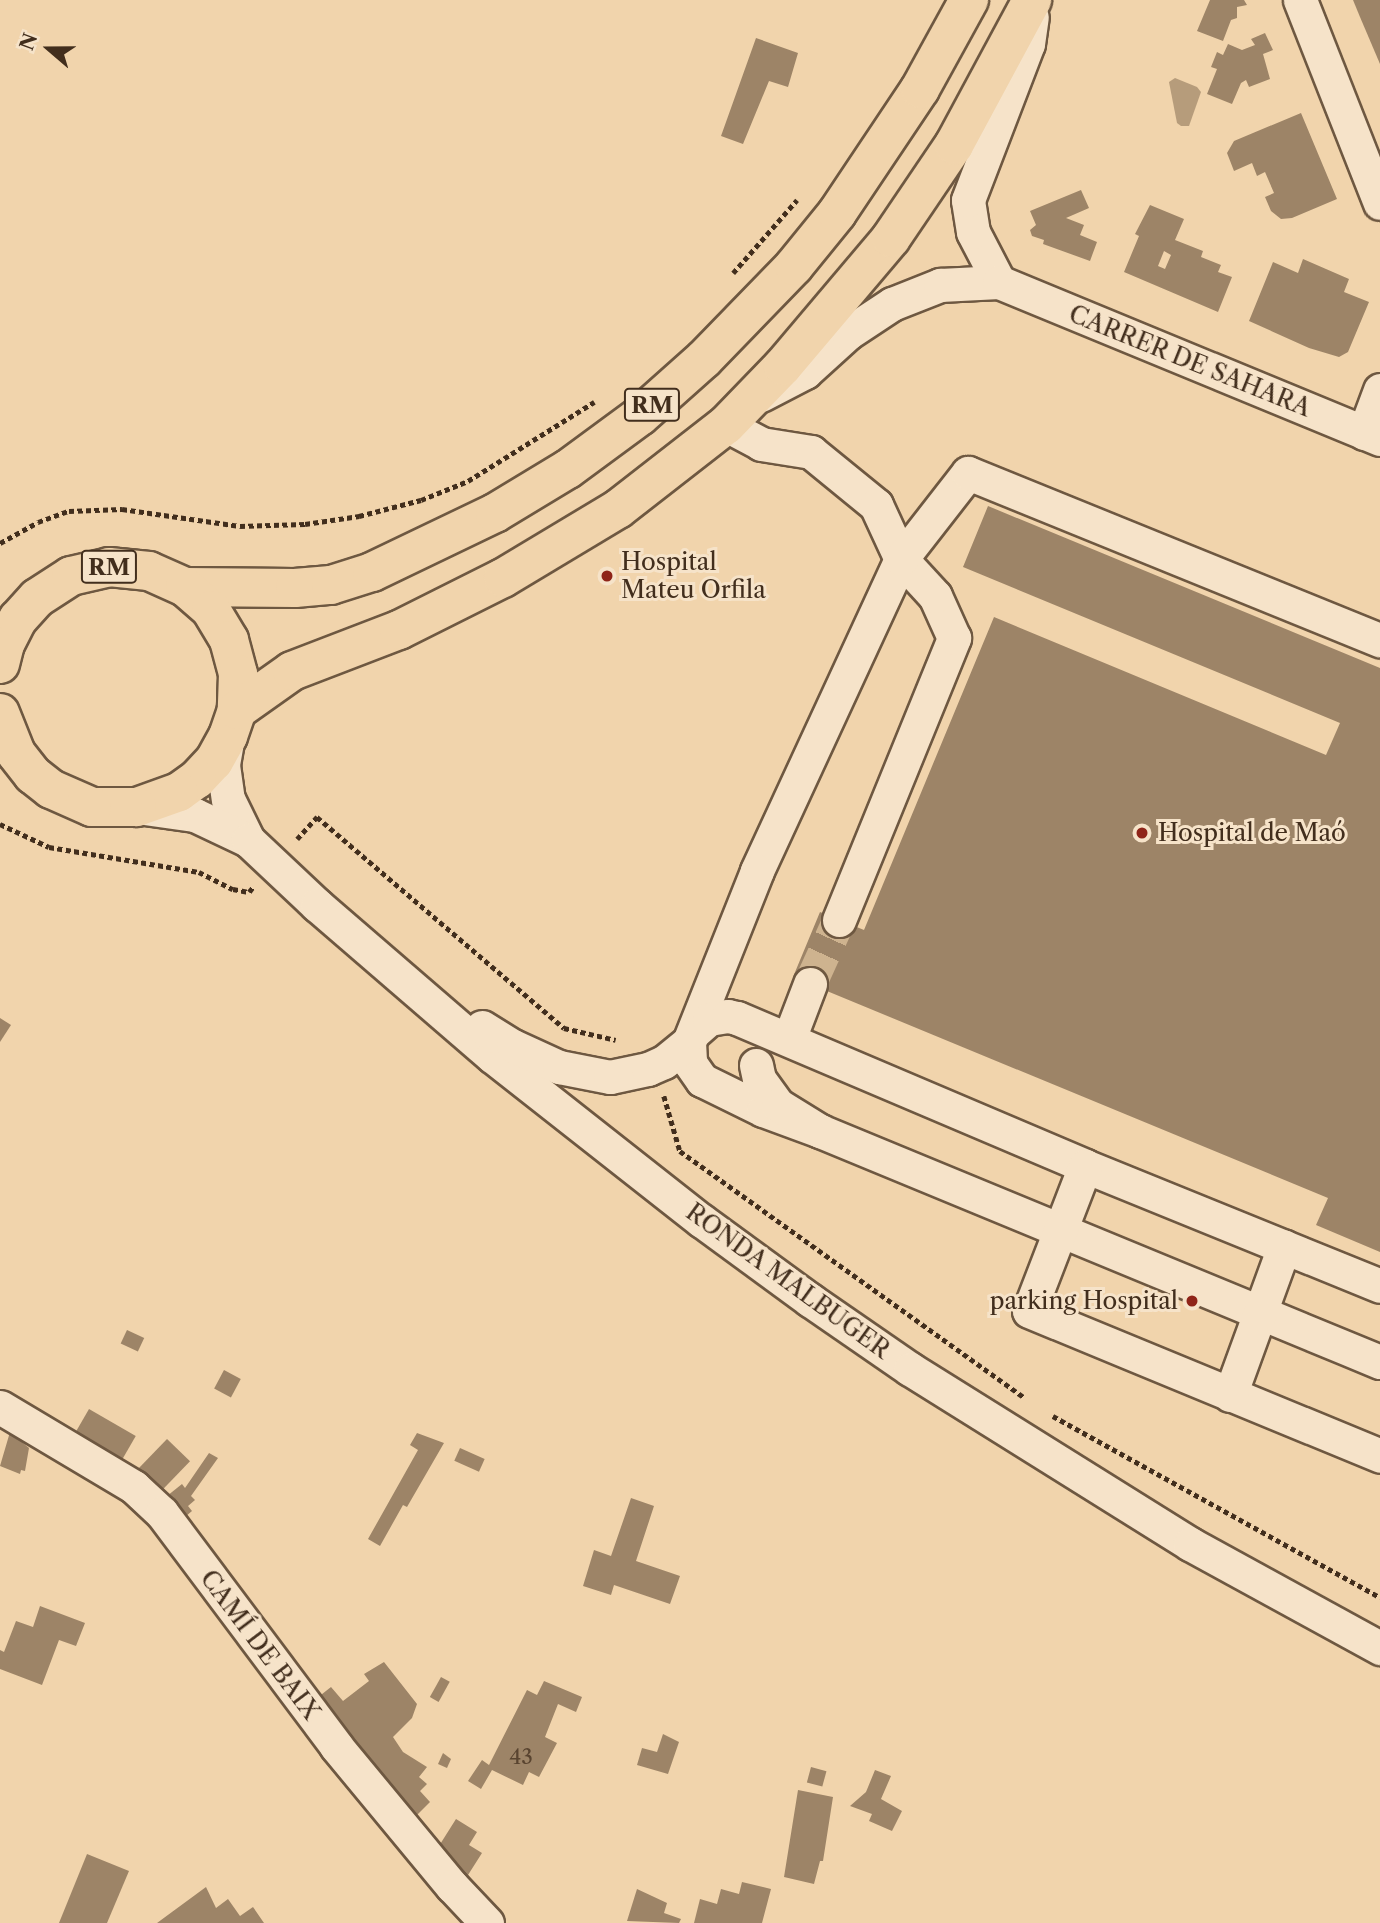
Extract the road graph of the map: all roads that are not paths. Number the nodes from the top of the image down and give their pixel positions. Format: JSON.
{"nodes":[{"id":1,"x":969,"y":0,"type":"edge"},
{"id":2,"x":1033,"y":0,"type":"edge"},
{"id":3,"x":1300,"y":0,"type":"edge"},
{"id":4,"x":1380,"y":203,"type":"edge"},
{"id":5,"x":999,"y":282,"type":"junction"},
{"id":6,"x":1380,"y":390,"type":"edge"},
{"id":7,"x":738,"y":413,"type":"junction"},
{"id":8,"x":1372,"y":436,"type":"edge"},
{"id":9,"x":901,"y":559,"type":"junction"},
{"id":10,"x":185,"y":587,"type":"junction"},
{"id":11,"x":37,"y":598,"type":"junction"},
{"id":12,"x":0,"y":625,"type":"edge"},
{"id":13,"x":1380,"y":640,"type":"edge"},
{"id":14,"x":0,"y":664,"type":"edge"},
{"id":15,"x":0,"y":713,"type":"edge"},
{"id":16,"x":232,"y":723,"type":"junction"},
{"id":17,"x":17,"y":772,"type":"edge"},
{"id":18,"x":137,"y":807,"type":"junction"},
{"id":19,"x":248,"y":840,"type":"junction"},
{"id":20,"x":839,"y":920,"type":"tunnel mouth"},
{"id":21,"x":381,"y":960,"type":"junction"},
{"id":22,"x":810,"y":984,"type":"tunnel mouth"},
{"id":23,"x":737,"y":1018,"type":"junction"},
{"id":24,"x":692,"y":1037,"type":"junction"},
{"id":25,"x":789,"y":1039,"type":"junction"},
{"id":26,"x":756,"y":1066,"type":"junction"},
{"id":27,"x":712,"y":1084,"type":"junction"},
{"id":28,"x":820,"y":1131,"type":"junction"},
{"id":29,"x":1085,"y":1166,"type":"junction"},
{"id":30,"x":1060,"y":1231,"type":"junction"},
{"id":31,"x":1284,"y":1247,"type":"junction"},
{"id":32,"x":1380,"y":1286,"type":"edge"},
{"id":33,"x":1259,"y":1313,"type":"junction"},
{"id":34,"x":1380,"y":1362,"type":"edge"},
{"id":35,"x":1230,"y":1395,"type":"junction"},
{"id":36,"x":0,"y":1407,"type":"edge"},
{"id":37,"x":1380,"y":1456,"type":"edge"},
{"id":38,"x":1380,"y":1648,"type":"edge"},
{"id":39,"x":487,"y":1923,"type":"edge"}],
"edges":[{"from":1,"to":10,"type":"main road","number":"RM"},
{"from":2,"to":5,"type":"street"},
{"from":2,"to":7,"type":"main road","number":"RM"},
{"from":3,"to":4,"type":"street"},
{"from":5,"to":7,"type":"street","name":"CARRER DE SAHARA"},
{"from":5,"to":8,"type":"street","name":"CARRER DE SAHARA"},
{"from":6,"to":8,"type":"street"},
{"from":7,"to":9,"type":"street"},
{"from":7,"to":16,"type":"main road","number":"RM"},
{"from":9,"to":13,"type":"street"},
{"from":9,"to":20,"type":"street"},
{"from":9,"to":24,"type":"street"},
{"from":10,"to":11,"type":"main road","number":"RM"},
{"from":10,"to":16,"type":"main road","number":"RM"},
{"from":11,"to":12,"type":"main road","number":"RM"},
{"from":11,"to":14,"type":"main road","number":"RM"},
{"from":15,"to":17,"type":"main road","number":"RM"},
{"from":16,"to":18,"type":"main road","number":"RM"},
{"from":16,"to":19,"type":"street","name":"RONDA MALBUGER"},
{"from":17,"to":18,"type":"main road","number":"RM"},
{"from":18,"to":19,"type":"street","name":"RONDA MALBUGER"},
{"from":19,"to":21,"type":"street","name":"RONDA MALBUGER"},
{"from":21,"to":24,"type":"street"},
{"from":21,"to":38,"type":"street","name":"RONDA MALBUGER"},
{"from":22,"to":25,"type":"street"},
{"from":23,"to":24,"type":"street"},
{"from":23,"to":25,"type":"street"},
{"from":23,"to":26,"type":"street"},
{"from":24,"to":27,"type":"street"},
{"from":25,"to":29,"type":"street"},
{"from":26,"to":27,"type":"street"},
{"from":26,"to":28,"type":"street"},
{"from":27,"to":28,"type":"street"},
{"from":28,"to":30,"type":"street"},
{"from":29,"to":30,"type":"street"},
{"from":29,"to":31,"type":"street"},
{"from":30,"to":33,"type":"street"},
{"from":30,"to":35,"type":"street"},
{"from":31,"to":32,"type":"street"},
{"from":31,"to":33,"type":"street"},
{"from":33,"to":34,"type":"street"},
{"from":33,"to":35,"type":"street"},
{"from":35,"to":37,"type":"street"},
{"from":36,"to":39,"type":"street","name":"CAMÍ DE BAIX"}]}
